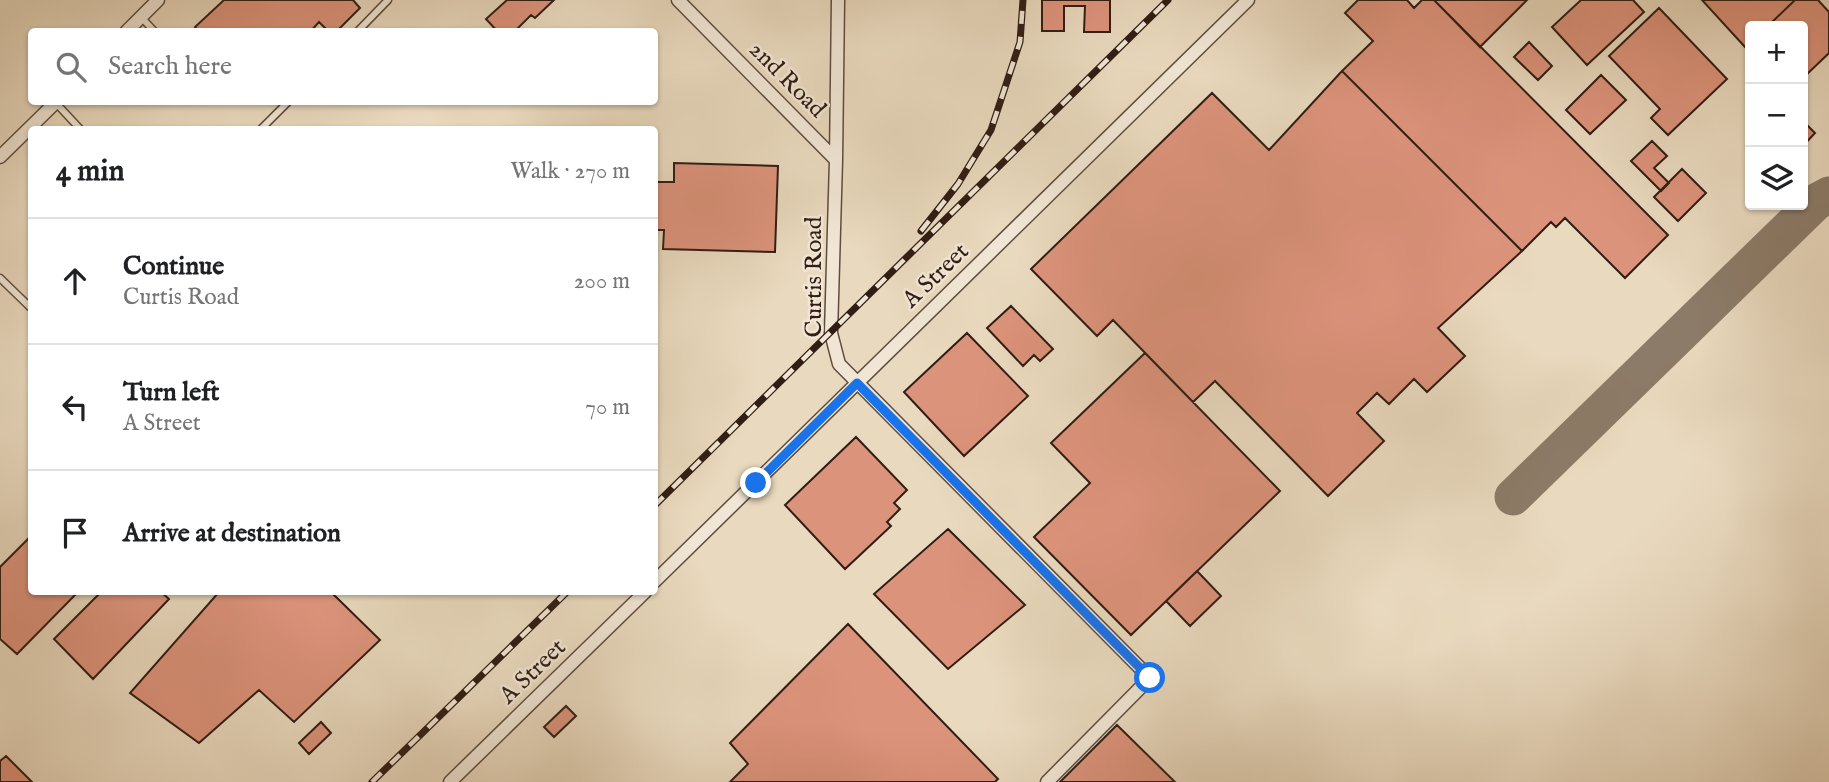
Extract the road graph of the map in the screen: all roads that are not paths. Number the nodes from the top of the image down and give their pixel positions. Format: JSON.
{"nodes":[{"id":1,"x":158,"y":0,"type":"edge"},
{"id":2,"x":388,"y":0,"type":"edge"},
{"id":3,"x":678,"y":0,"type":"edge"},
{"id":4,"x":838,"y":0,"type":"edge"},
{"id":5,"x":1248,"y":0,"type":"edge"},
{"id":6,"x":1234,"y":5,"type":"edge"},
{"id":7,"x":141,"y":17,"type":"junction"},
{"id":8,"x":130,"y":28,"type":"edge"},
{"id":9,"x":151,"y":28,"type":"edge"},
{"id":10,"x":361,"y":28,"type":"edge"},
{"id":11,"x":52,"y":105,"type":"edge"},
{"id":12,"x":58,"y":105,"type":"edge"},
{"id":13,"x":285,"y":105,"type":"edge"},
{"id":14,"x":31,"y":126,"type":"edge"},
{"id":15,"x":77,"y":126,"type":"edge"},
{"id":16,"x":264,"y":126,"type":"edge"},
{"id":17,"x":28,"y":129,"type":"edge"},
{"id":18,"x":0,"y":157,"type":"edge"},
{"id":19,"x":836,"y":160,"type":"junction"},
{"id":20,"x":0,"y":278,"type":"edge"},
{"id":21,"x":28,"y":305,"type":"edge"},
{"id":22,"x":857,"y":383,"type":"junction"},
{"id":23,"x":658,"y":578,"type":"edge"},
{"id":24,"x":642,"y":595,"type":"edge"},
{"id":25,"x":450,"y":782,"type":"edge"},
{"id":26,"x":1047,"y":782,"type":"edge"}],
"edges":[{"from":1,"to":7,"type":"street"},
{"from":2,"to":10,"type":"lane"},
{"from":3,"to":19,"type":"street","name":"2nd Road"},
{"from":4,"to":19,"type":"street","name":"Curtis Road"},
{"from":5,"to":6,"type":"street","name":"A Street"},
{"from":6,"to":22,"type":"street","name":"A Street"},
{"from":7,"to":8,"type":"street"},
{"from":7,"to":9,"type":"lane"},
{"from":11,"to":14,"type":"street"},
{"from":12,"to":15,"type":"lane"},
{"from":13,"to":16,"type":"lane"},
{"from":17,"to":18,"type":"street"},
{"from":19,"to":22,"type":"street","name":"Curtis Road"},
{"from":20,"to":21,"type":"lane"},
{"from":22,"to":23,"type":"street","name":"A Street"},
{"from":22,"to":26,"type":"street","name":"Curtis Road"},
{"from":24,"to":25,"type":"street","name":"A Street"}]}
